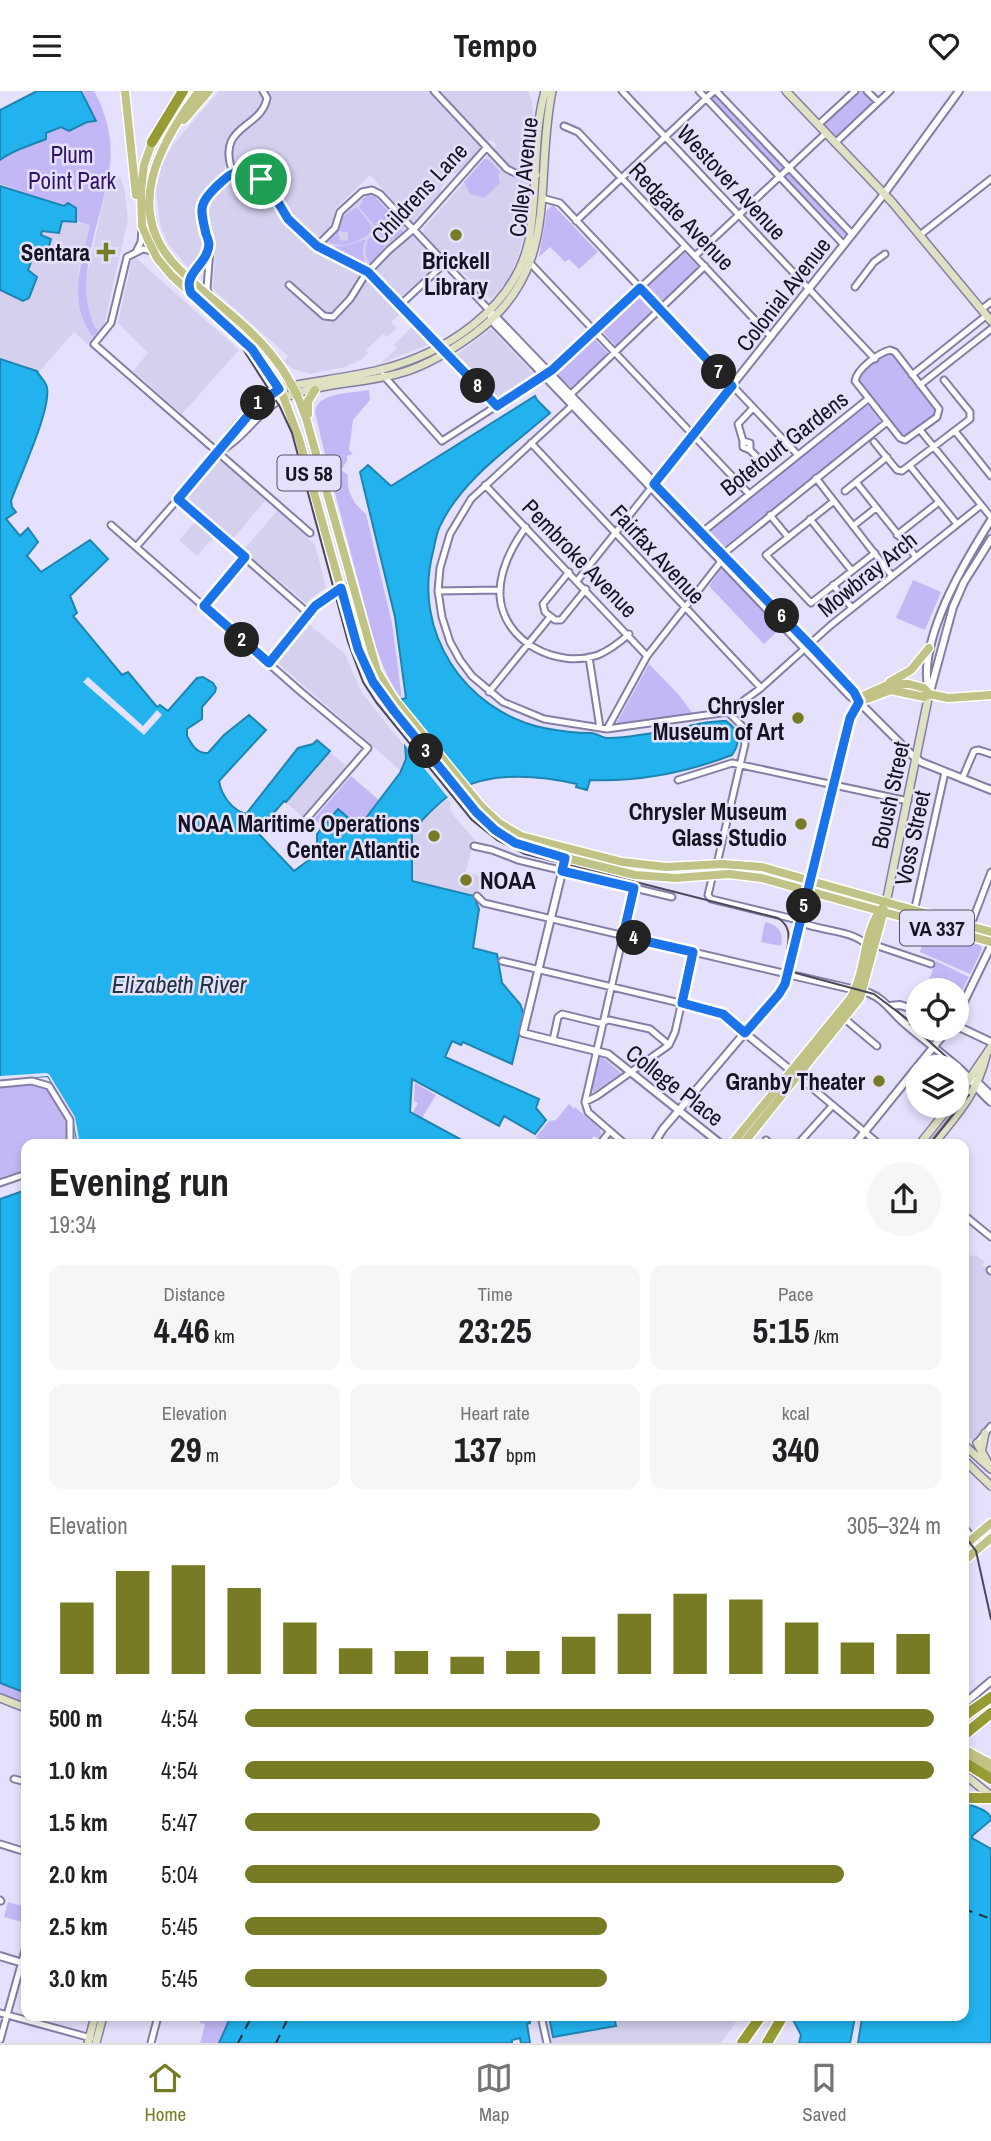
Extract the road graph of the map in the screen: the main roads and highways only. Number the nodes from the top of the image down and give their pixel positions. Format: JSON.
{"nodes":[{"id":1,"x":125,"y":91,"type":"edge"},
{"id":2,"x":183,"y":91,"type":"edge"},
{"id":3,"x":199,"y":91,"type":"edge"},
{"id":4,"x":209,"y":91,"type":"edge"},
{"id":5,"x":786,"y":91,"type":"edge"},
{"id":6,"x":546,"y":93,"type":"edge"},
{"id":7,"x":170,"y":136,"type":"junction"},
{"id":8,"x":152,"y":142,"type":"joint"},
{"id":9,"x":540,"y":175,"type":"junction"},
{"id":10,"x":142,"y":226,"type":"junction"},
{"id":11,"x":986,"y":315,"type":"edge"},
{"id":12,"x":279,"y":389,"type":"junction"},
{"id":13,"x":294,"y":390,"type":"junction"},
{"id":14,"x":315,"y":390,"type":"junction"},
{"id":15,"x":284,"y":398,"type":"junction"},
{"id":16,"x":313,"y":441,"type":"junction"},
{"id":17,"x":929,"y":648,"type":"road end"},
{"id":18,"x":882,"y":686,"type":"junction"},
{"id":19,"x":384,"y":692,"type":"junction"},
{"id":20,"x":929,"y":694,"type":"junction"},
{"id":21,"x":991,"y":695,"type":"edge"},
{"id":22,"x":859,"y":702,"type":"junction"},
{"id":23,"x":566,"y":853,"type":"junction"},
{"id":24,"x":810,"y":881,"type":"junction"},
{"id":25,"x":807,"y":891,"type":"junction"},
{"id":26,"x":883,"y":909,"type":"junction"},
{"id":27,"x":991,"y":932,"type":"edge"},
{"id":28,"x":991,"y":944,"type":"edge"},
{"id":29,"x":859,"y":991,"type":"junction"},
{"id":30,"x":991,"y":1044,"type":"edge"},
{"id":31,"x":986,"y":1056,"type":"junction"},
{"id":32,"x":795,"y":1074,"type":"junction"},
{"id":33,"x":969,"y":1079,"type":"edge"},
{"id":34,"x":940,"y":1118,"type":"edge"},
{"id":35,"x":737,"y":1139,"type":"edge"},
{"id":36,"x":748,"y":1139,"type":"edge"},
{"id":37,"x":924,"y":1139,"type":"edge"},
{"id":38,"x":938,"y":1139,"type":"edge"},
{"id":39,"x":985,"y":1433,"type":"road end"},
{"id":40,"x":969,"y":1449,"type":"edge"},
{"id":41,"x":969,"y":1465,"type":"edge"},
{"id":42,"x":991,"y":1469,"type":"edge"},
{"id":43,"x":976,"y":1472,"type":"junction"},
{"id":44,"x":991,"y":1486,"type":"edge"},
{"id":45,"x":991,"y":1523,"type":"edge"},
{"id":46,"x":991,"y":1538,"type":"edge"},
{"id":47,"x":969,"y":1540,"type":"edge"},
{"id":48,"x":969,"y":1557,"type":"edge"},
{"id":49,"x":991,"y":1697,"type":"edge"},
{"id":50,"x":0,"y":1700,"type":"edge"},
{"id":51,"x":21,"y":1706,"type":"edge"},
{"id":52,"x":969,"y":1712,"type":"edge"},
{"id":53,"x":991,"y":1713,"type":"edge"},
{"id":54,"x":969,"y":1731,"type":"edge"},
{"id":55,"x":969,"y":1752,"type":"edge"},
{"id":56,"x":969,"y":1759,"type":"edge"},
{"id":57,"x":991,"y":1764,"type":"edge"},
{"id":58,"x":969,"y":1765,"type":"edge"},
{"id":59,"x":991,"y":1770,"type":"edge"},
{"id":60,"x":969,"y":1778,"type":"edge"},
{"id":61,"x":991,"y":1779,"type":"edge"},
{"id":62,"x":991,"y":1797,"type":"edge"},
{"id":63,"x":969,"y":1798,"type":"edge"},
{"id":64,"x":94,"y":2021,"type":"edge"},
{"id":65,"x":101,"y":2021,"type":"edge"},
{"id":66,"x":757,"y":2021,"type":"edge"},
{"id":67,"x":759,"y":2021,"type":"edge"},
{"id":68,"x":780,"y":2021,"type":"edge"},
{"id":69,"x":92,"y":2041,"type":"edge"},
{"id":70,"x":742,"y":2043,"type":"edge"},
{"id":71,"x":748,"y":2043,"type":"edge"},
{"id":72,"x":767,"y":2043,"type":"edge"}],
"edges":[{"from":1,"to":10,"type":"main road"},
{"from":2,"to":8,"type":"highway","number":"US 58"},
{"from":3,"to":7,"type":"main road","number":"US 58"},
{"from":4,"to":7,"type":"main road"},
{"from":5,"to":11,"type":"main road"},
{"from":6,"to":9,"type":"main road","name":"Colley Avenue"},
{"from":7,"to":13,"type":"main road","number":"US 58"},
{"from":8,"to":10,"type":"main road","number":"US 58"},
{"from":9,"to":13,"type":"main road","name":"Colley Avenue"},
{"from":9,"to":14,"type":"main road","name":"Colley Avenue"},
{"from":10,"to":12,"type":"main road","number":"US 58"},
{"from":12,"to":13,"type":"main road","name":"Colley Avenue"},
{"from":12,"to":15,"type":"main road","number":"US 58"},
{"from":13,"to":14,"type":"main road","name":"Colley Avenue"},
{"from":13,"to":15,"type":"main road","name":"Colley Avenue"},
{"from":13,"to":16,"type":"main road","number":"US 58"},
{"from":14,"to":16,"type":"main road"},
{"from":15,"to":19,"type":"main road","number":"US 58"},
{"from":16,"to":19,"type":"main road","number":"US 58"},
{"from":17,"to":18,"type":"main road"},
{"from":18,"to":20,"type":"main road"},
{"from":18,"to":22,"type":"main road"},
{"from":19,"to":23,"type":"main road","number":"US 58"},
{"from":20,"to":21,"type":"main road"},
{"from":20,"to":22,"type":"main road"},
{"from":20,"to":26,"type":"main road","name":"Boush Street"},
{"from":22,"to":24,"type":"main road"},
{"from":23,"to":24,"type":"main road","number":"US 58"},
{"from":23,"to":25,"type":"main road","number":"US 58"},
{"from":24,"to":25,"type":"main road"},
{"from":24,"to":26,"type":"main road","number":"VA 337"},
{"from":25,"to":26,"type":"main road","number":"VA 337"},
{"from":26,"to":27,"type":"main road","number":"VA 337"},
{"from":26,"to":28,"type":"main road","number":"VA 337"},
{"from":26,"to":29,"type":"main road","name":"Boush Street"},
{"from":29,"to":32,"type":"main road","name":"Boush Street"},
{"from":29,"to":32,"type":"main road","name":"Boush Street"},
{"from":30,"to":31,"type":"main road"},
{"from":31,"to":33,"type":"main road"},
{"from":31,"to":38,"type":"main road"},
{"from":32,"to":35,"type":"main road","name":"Boush Street"},
{"from":32,"to":36,"type":"main road","name":"Boush Street"},
{"from":34,"to":37,"type":"main road"},
{"from":39,"to":42,"type":"main road"},
{"from":40,"to":42,"type":"main road"},
{"from":41,"to":43,"type":"main road"},
{"from":42,"to":43,"type":"main road"},
{"from":43,"to":44,"type":"main road"},
{"from":45,"to":47,"type":"main road"},
{"from":46,"to":48,"type":"main road"},
{"from":49,"to":52,"type":"highway"},
{"from":50,"to":51,"type":"main road"},
{"from":53,"to":54,"type":"highway"},
{"from":55,"to":57,"type":"main road"},
{"from":56,"to":59,"type":"main road"},
{"from":58,"to":61,"type":"highway"},
{"from":60,"to":62,"type":"main road"},
{"from":62,"to":63,"type":"highway"},
{"from":64,"to":69,"type":"main road"},
{"from":65,"to":69,"type":"main road"},
{"from":66,"to":70,"type":"highway"},
{"from":67,"to":71,"type":"highway"},
{"from":68,"to":72,"type":"highway"}]}
